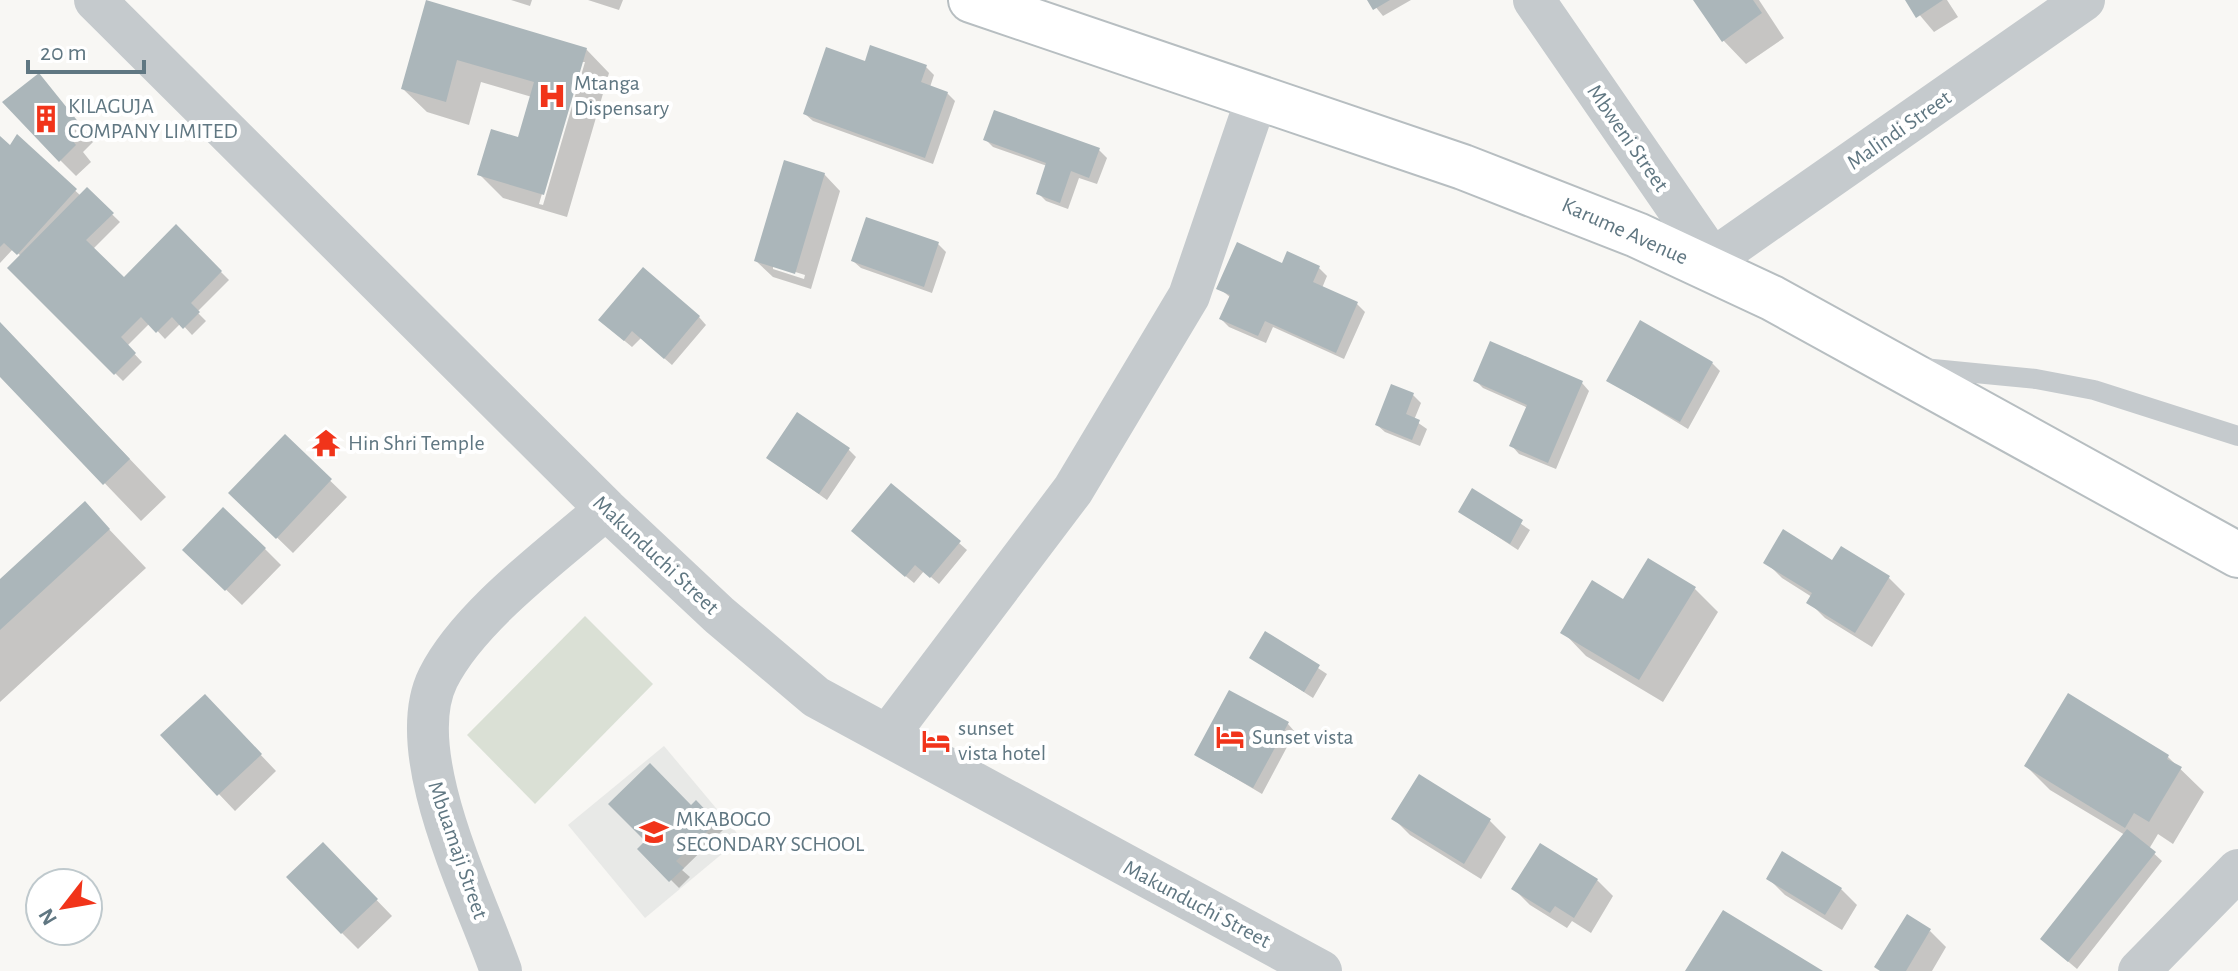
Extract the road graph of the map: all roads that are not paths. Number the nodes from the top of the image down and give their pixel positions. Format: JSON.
{"nodes":[{"id":1,"x":95,"y":0,"type":"edge"},
{"id":2,"x":971,"y":0,"type":"edge"},
{"id":3,"x":1534,"y":0,"type":"edge"},
{"id":4,"x":2075,"y":3,"type":"edge"},
{"id":5,"x":1257,"y":97,"type":"junction"},
{"id":6,"x":1719,"y":267,"type":"junction"},
{"id":7,"x":1899,"y":366,"type":"junction"},
{"id":8,"x":2238,"y":436,"type":"edge"},
{"id":9,"x":606,"y":509,"type":"junction"},
{"id":10,"x":2238,"y":555,"type":"edge"},
{"id":11,"x":888,"y":735,"type":"junction"},
{"id":12,"x":2238,"y":870,"type":"edge"},
{"id":13,"x":501,"y":971,"type":"edge"},
{"id":14,"x":1321,"y":971,"type":"edge"},
{"id":15,"x":2139,"y":971,"type":"edge"}],
"edges":[{"from":1,"to":9,"type":"street","name":"Makunduchi Street"},
{"from":2,"to":5,"type":"street","name":"Karume Avenue"},
{"from":3,"to":6,"type":"street","name":"Mbweni Street"},
{"from":4,"to":6,"type":"street","name":"Malindi Street"},
{"from":5,"to":6,"type":"street","name":"Karume Avenue"},
{"from":5,"to":11,"type":"street"},
{"from":6,"to":7,"type":"street","name":"Karume Avenue"},
{"from":7,"to":8,"type":"lane"},
{"from":7,"to":10,"type":"street","name":"Karume Avenue"},
{"from":9,"to":11,"type":"street","name":"Makunduchi Street"},
{"from":9,"to":13,"type":"street","name":"Mbuamaji Street"},
{"from":11,"to":14,"type":"street","name":"Makunduchi Street"},
{"from":12,"to":15,"type":"street"}]}
